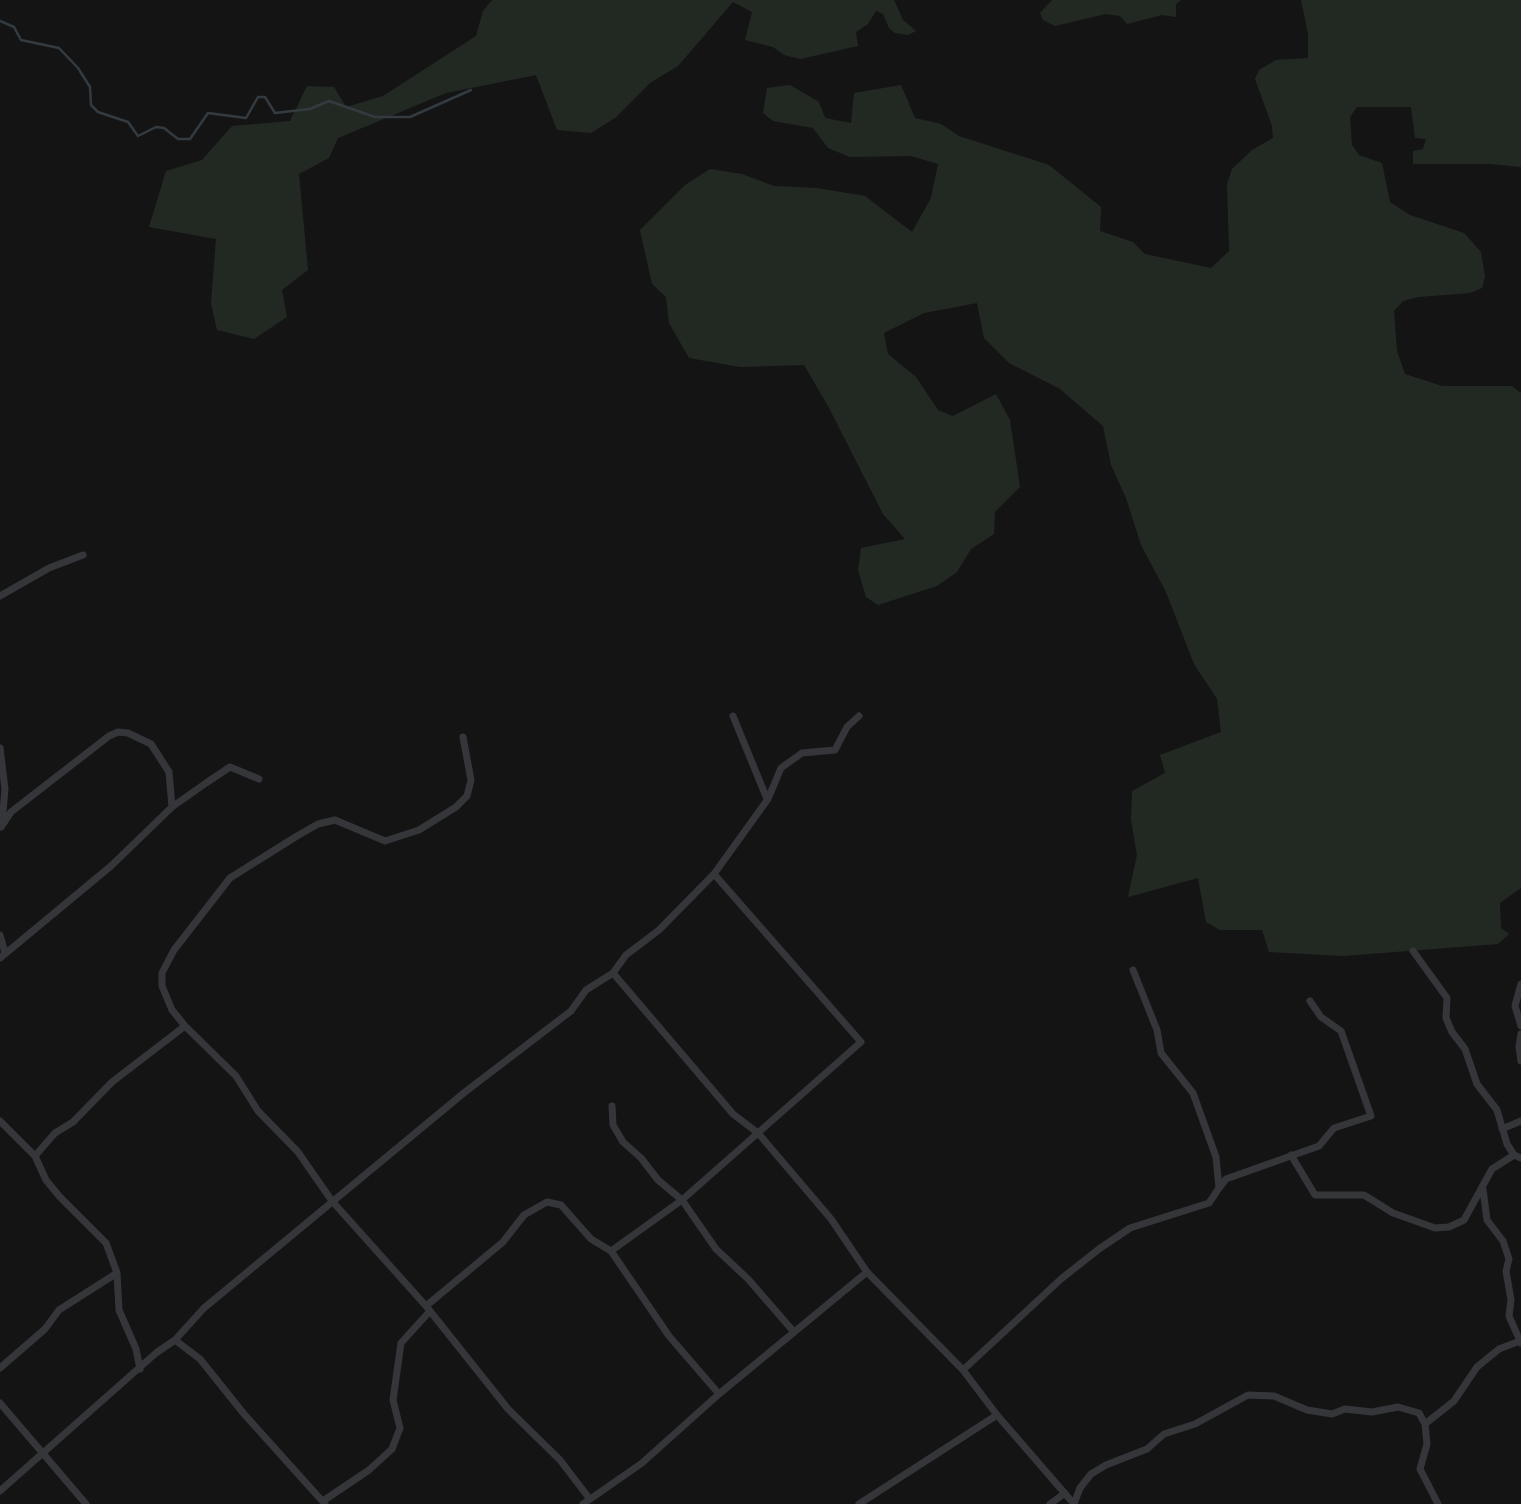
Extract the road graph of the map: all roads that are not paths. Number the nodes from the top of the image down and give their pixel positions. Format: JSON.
{"nodes":[{"id":1,"x":83,"y":555,"type":"dead end"},
{"id":2,"x":0,"y":596,"type":"edge"},
{"id":3,"x":733,"y":716,"type":"dead end"},
{"id":4,"x":859,"y":716,"type":"dead end"},
{"id":5,"x":463,"y":737,"type":"dead end"},
{"id":6,"x":0,"y":748,"type":"edge"},
{"id":7,"x":259,"y":779,"type":"dead end"},
{"id":8,"x":768,"y":799,"type":"junction"},
{"id":9,"x":172,"y":807,"type":"junction"},
{"id":10,"x":1,"y":829,"type":"edge"},
{"id":11,"x":714,"y":874,"type":"junction"},
{"id":12,"x":0,"y":935,"type":"edge"},
{"id":13,"x":1413,"y":951,"type":"dead end"},
{"id":14,"x":3,"y":955,"type":"edge"},
{"id":15,"x":1133,"y":970,"type":"dead end"},
{"id":16,"x":613,"y":973,"type":"junction"},
{"id":17,"x":1521,"y":984,"type":"edge"},
{"id":18,"x":1310,"y":1001,"type":"dead end"},
{"id":19,"x":185,"y":1026,"type":"junction"},
{"id":20,"x":1521,"y":1026,"type":"edge"},
{"id":21,"x":1521,"y":1038,"type":"edge"},
{"id":22,"x":1521,"y":1061,"type":"edge"},
{"id":23,"x":612,"y":1106,"type":"dead end"},
{"id":24,"x":0,"y":1121,"type":"edge"},
{"id":25,"x":1521,"y":1121,"type":"edge"},
{"id":26,"x":1502,"y":1129,"type":"junction"},
{"id":27,"x":758,"y":1133,"type":"junction"},
{"id":28,"x":1291,"y":1155,"type":"junction"},
{"id":29,"x":35,"y":1156,"type":"junction"},
{"id":30,"x":1518,"y":1156,"type":"edge"},
{"id":31,"x":1482,"y":1187,"type":"junction"},
{"id":32,"x":1219,"y":1188,"type":"junction"},
{"id":33,"x":682,"y":1200,"type":"junction"},
{"id":34,"x":332,"y":1201,"type":"junction"},
{"id":35,"x":611,"y":1251,"type":"junction"},
{"id":36,"x":867,"y":1272,"type":"junction"},
{"id":37,"x":117,"y":1273,"type":"junction"},
{"id":38,"x":428,"y":1308,"type":"junction"},
{"id":39,"x":794,"y":1332,"type":"junction"},
{"id":40,"x":175,"y":1340,"type":"junction"},
{"id":41,"x":1520,"y":1342,"type":"edge"},
{"id":42,"x":0,"y":1368,"type":"edge"},
{"id":43,"x":140,"y":1369,"type":"junction"},
{"id":44,"x":963,"y":1370,"type":"junction"},
{"id":45,"x":719,"y":1394,"type":"junction"},
{"id":46,"x":0,"y":1403,"type":"edge"},
{"id":47,"x":997,"y":1415,"type":"junction"},
{"id":48,"x":1425,"y":1424,"type":"junction"},
{"id":49,"x":43,"y":1453,"type":"junction"},
{"id":50,"x":0,"y":1491,"type":"edge"},
{"id":51,"x":1065,"y":1493,"type":"junction"},
{"id":52,"x":586,"y":1501,"type":"edge"},
{"id":53,"x":325,"y":1503,"type":"edge"},
{"id":54,"x":86,"y":1504,"type":"edge"},
{"id":55,"x":859,"y":1504,"type":"edge"},
{"id":56,"x":1050,"y":1504,"type":"edge"},
{"id":57,"x":1074,"y":1504,"type":"edge"},
{"id":58,"x":1438,"y":1504,"type":"edge"}],
"edges":[{"from":1,"to":2,"type":"street"},
{"from":3,"to":8,"type":"street"},
{"from":4,"to":8,"type":"street"},
{"from":5,"to":19,"type":"street"},
{"from":6,"to":10,"type":"street"},
{"from":7,"to":9,"type":"street"},
{"from":8,"to":11,"type":"street"},
{"from":9,"to":10,"type":"street"},
{"from":9,"to":14,"type":"street"},
{"from":11,"to":16,"type":"street"},
{"from":11,"to":27,"type":"street"},
{"from":12,"to":14,"type":"street"},
{"from":13,"to":26,"type":"street"},
{"from":15,"to":32,"type":"street"},
{"from":16,"to":27,"type":"street"},
{"from":16,"to":34,"type":"street"},
{"from":17,"to":20,"type":"street"},
{"from":18,"to":28,"type":"street"},
{"from":19,"to":29,"type":"street"},
{"from":19,"to":34,"type":"street"},
{"from":21,"to":22,"type":"street"},
{"from":23,"to":33,"type":"street"},
{"from":24,"to":29,"type":"street"},
{"from":25,"to":26,"type":"street"},
{"from":26,"to":30,"type":"street"},
{"from":27,"to":33,"type":"street"},
{"from":27,"to":36,"type":"street"},
{"from":28,"to":31,"type":"street"},
{"from":28,"to":32,"type":"street"},
{"from":29,"to":37,"type":"street"},
{"from":30,"to":31,"type":"street"},
{"from":31,"to":41,"type":"street"},
{"from":32,"to":44,"type":"street"},
{"from":33,"to":35,"type":"street"},
{"from":33,"to":39,"type":"street"},
{"from":34,"to":38,"type":"street"},
{"from":34,"to":40,"type":"street"},
{"from":35,"to":38,"type":"street"},
{"from":35,"to":45,"type":"street"},
{"from":36,"to":39,"type":"street"},
{"from":36,"to":44,"type":"street"},
{"from":37,"to":42,"type":"street"},
{"from":37,"to":43,"type":"street"},
{"from":38,"to":52,"type":"street"},
{"from":38,"to":53,"type":"street"},
{"from":39,"to":45,"type":"street"},
{"from":40,"to":43,"type":"street"},
{"from":40,"to":53,"type":"street"},
{"from":41,"to":48,"type":"street"},
{"from":43,"to":49,"type":"street"},
{"from":44,"to":47,"type":"street"},
{"from":45,"to":52,"type":"street"},
{"from":46,"to":49,"type":"street"},
{"from":47,"to":51,"type":"street"},
{"from":47,"to":55,"type":"street"},
{"from":48,"to":57,"type":"street"},
{"from":48,"to":58,"type":"street"},
{"from":49,"to":50,"type":"street"},
{"from":49,"to":54,"type":"street"},
{"from":51,"to":56,"type":"street"},
{"from":51,"to":57,"type":"street"}]}
